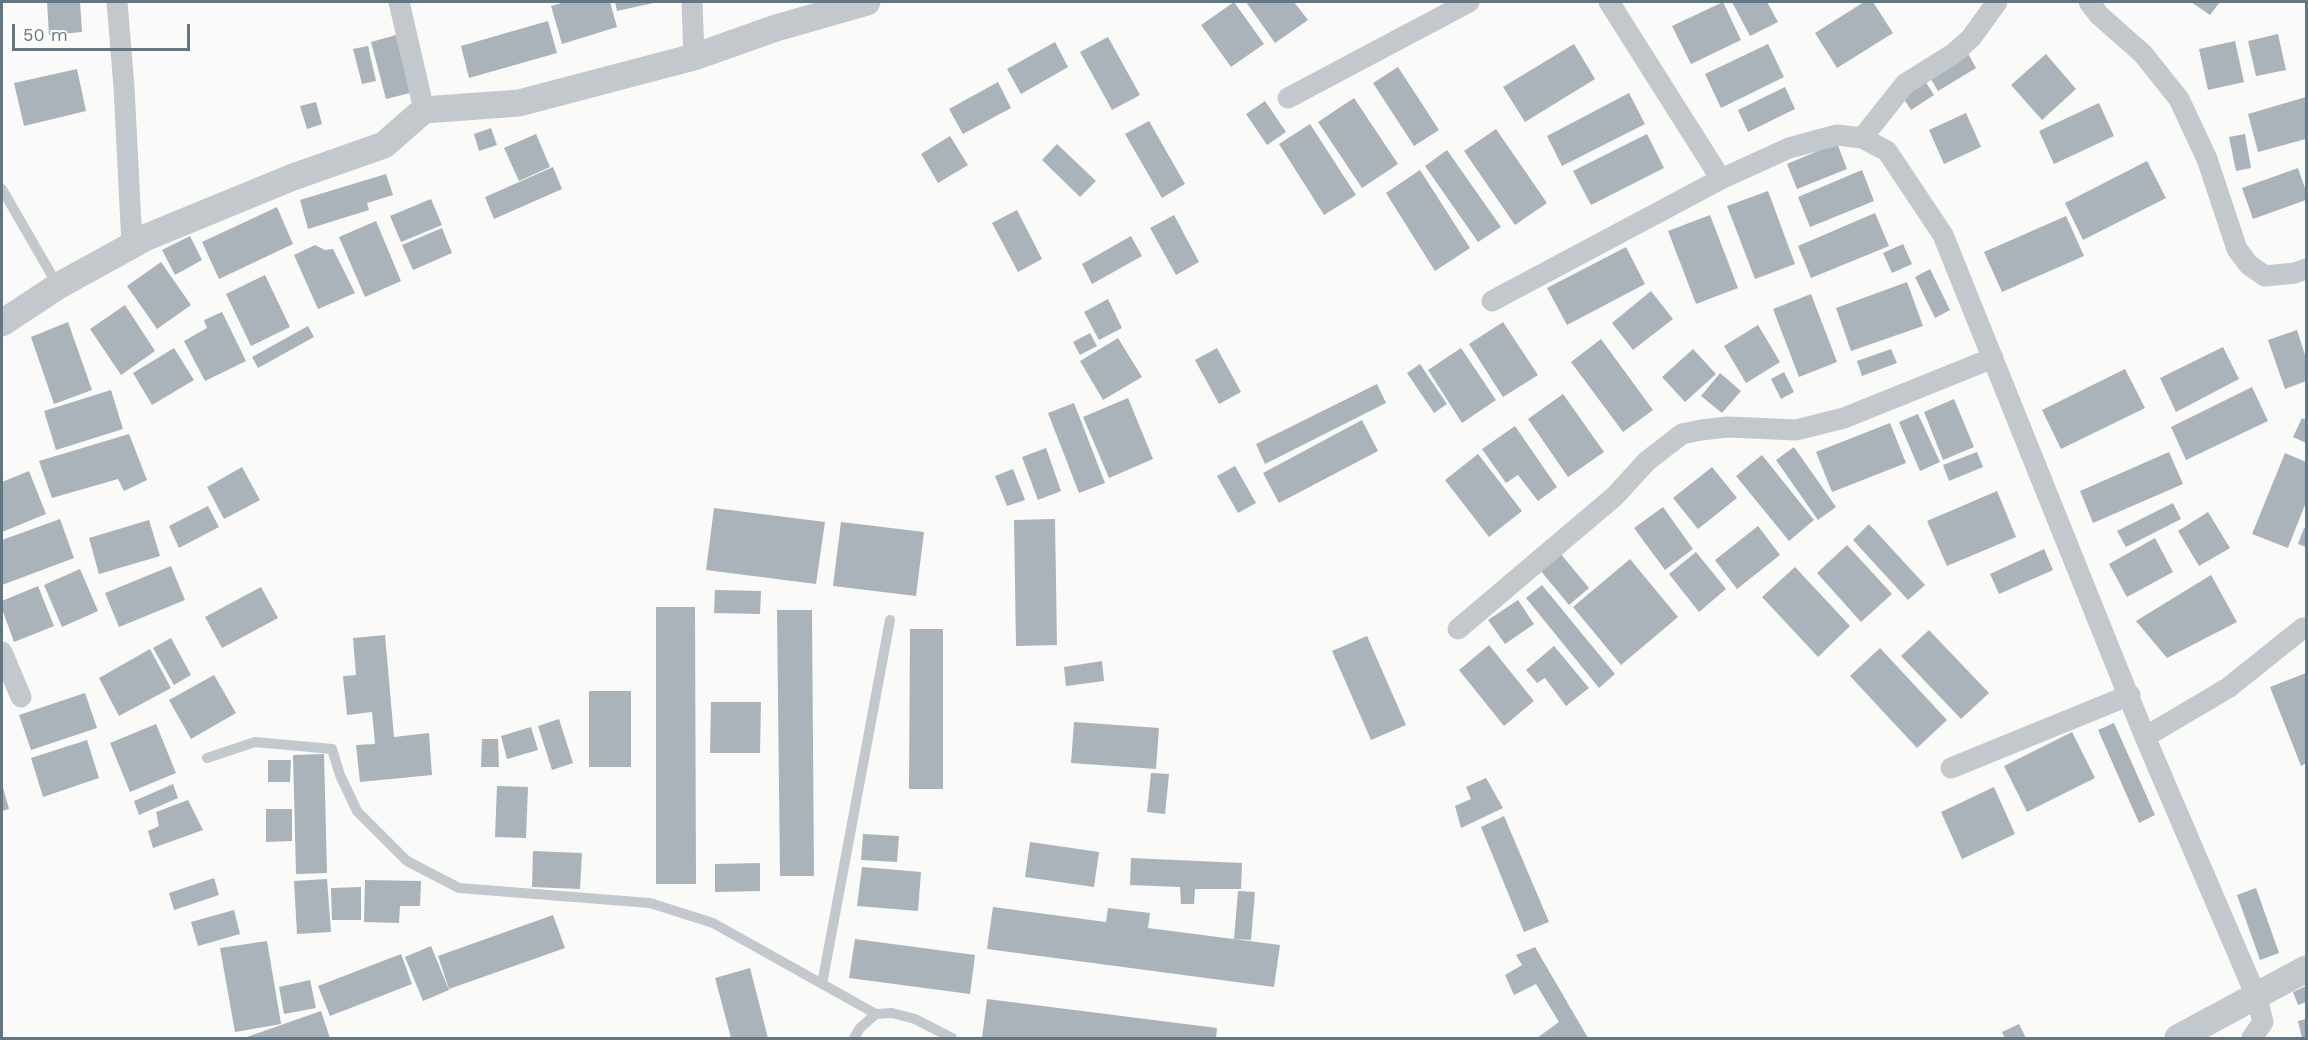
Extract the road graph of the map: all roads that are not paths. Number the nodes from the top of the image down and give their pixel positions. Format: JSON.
{"nodes":[{"id":1,"x":117,"y":2,"type":"edge"},
{"id":2,"x":399,"y":2,"type":"edge"},
{"id":3,"x":692,"y":2,"type":"edge"},
{"id":4,"x":867,"y":2,"type":"edge"},
{"id":5,"x":1469,"y":2,"type":"edge"},
{"id":6,"x":1609,"y":2,"type":"edge"},
{"id":7,"x":1997,"y":2,"type":"edge"},
{"id":8,"x":2089,"y":2,"type":"edge"},
{"id":9,"x":694,"y":57,"type":"junction"},
{"id":10,"x":1288,"y":98,"type":"dead end"},
{"id":11,"x":424,"y":110,"type":"junction"},
{"id":12,"x":1862,"y":138,"type":"junction"},
{"id":13,"x":1721,"y":179,"type":"junction"},
{"id":14,"x":2,"y":189,"type":"edge"},
{"id":15,"x":132,"y":245,"type":"junction"},
{"id":16,"x":2307,"y":269,"type":"edge"},
{"id":17,"x":58,"y":286,"type":"junction"},
{"id":18,"x":1492,"y":301,"type":"dead end"},
{"id":19,"x":2,"y":323,"type":"edge"},
{"id":20,"x":1993,"y":358,"type":"junction"},
{"id":21,"x":890,"y":620,"type":"dead end"},
{"id":22,"x":2303,"y":628,"type":"dead end"},
{"id":23,"x":1458,"y":629,"type":"dead end"},
{"id":24,"x":2,"y":652,"type":"edge"},
{"id":25,"x":2130,"y":695,"type":"junction"},
{"id":26,"x":21,"y":697,"type":"dead end"},
{"id":27,"x":2145,"y":737,"type":"junction"},
{"id":28,"x":207,"y":758,"type":"dead end"},
{"id":29,"x":1951,"y":768,"type":"dead end"},
{"id":30,"x":2307,"y":969,"type":"edge"},
{"id":31,"x":822,"y":984,"type":"junction"},
{"id":32,"x":2257,"y":998,"type":"junction"},
{"id":33,"x":876,"y":1014,"type":"junction"},
{"id":34,"x":854,"y":1038,"type":"edge"},
{"id":35,"x":952,"y":1038,"type":"edge"},
{"id":36,"x":2178,"y":1038,"type":"edge"},
{"id":37,"x":2252,"y":1038,"type":"edge"}],
"edges":[{"from":1,"to":15,"type":"street"},
{"from":2,"to":11,"type":"street"},
{"from":3,"to":9,"type":"street"},
{"from":4,"to":9,"type":"street"},
{"from":5,"to":10,"type":"street"},
{"from":6,"to":13,"type":"street"},
{"from":7,"to":12,"type":"street"},
{"from":8,"to":16,"type":"street"},
{"from":9,"to":11,"type":"street"},
{"from":11,"to":15,"type":"street"},
{"from":12,"to":13,"type":"street"},
{"from":12,"to":20,"type":"street"},
{"from":13,"to":18,"type":"street"},
{"from":14,"to":17,"type":"lane"},
{"from":15,"to":17,"type":"street"},
{"from":17,"to":19,"type":"street"},
{"from":20,"to":23,"type":"street"},
{"from":20,"to":25,"type":"street"},
{"from":21,"to":31,"type":"lane"},
{"from":22,"to":27,"type":"street"},
{"from":24,"to":26,"type":"street"},
{"from":25,"to":27,"type":"street"},
{"from":25,"to":29,"type":"street"},
{"from":27,"to":32,"type":"street"},
{"from":28,"to":31,"type":"lane"},
{"from":30,"to":32,"type":"street"},
{"from":31,"to":33,"type":"lane"},
{"from":32,"to":36,"type":"street"},
{"from":32,"to":37,"type":"street"},
{"from":33,"to":34,"type":"lane"},
{"from":33,"to":35,"type":"lane"}]}
